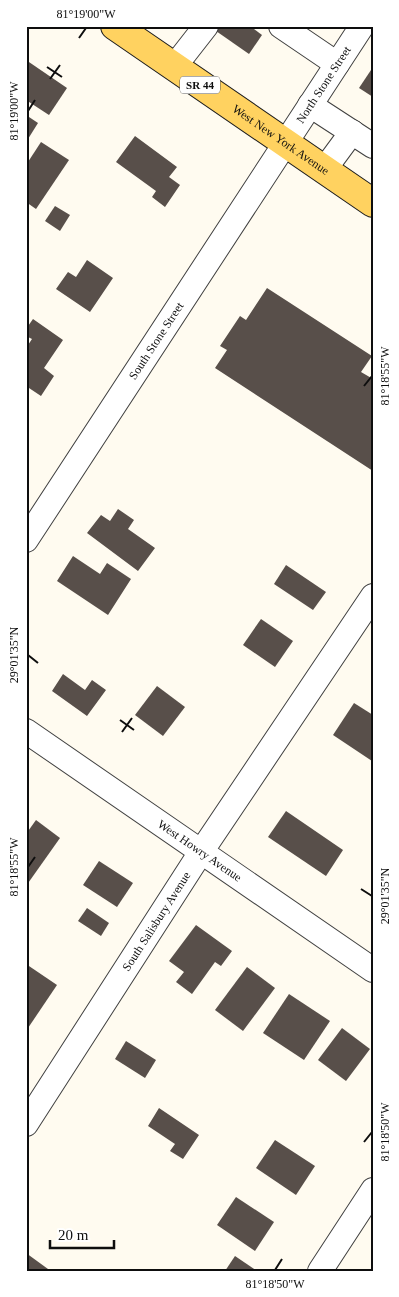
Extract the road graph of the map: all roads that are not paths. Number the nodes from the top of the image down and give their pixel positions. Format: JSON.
{"nodes":[{"id":1,"x":115,"y":26,"type":"edge"},
{"id":2,"x":206,"y":26,"type":"edge"},
{"id":3,"x":281,"y":26,"type":"edge"},
{"id":4,"x":362,"y":26,"type":"edge"},
{"id":5,"x":337,"y":64,"type":"junction"},
{"id":6,"x":174,"y":67,"type":"junction"},
{"id":7,"x":310,"y":105,"type":"junction"},
{"id":8,"x":352,"y":132,"type":"junction"},
{"id":9,"x":284,"y":143,"type":"junction"},
{"id":10,"x":373,"y":146,"type":"edge"},
{"id":11,"x":324,"y":170,"type":"junction"},
{"id":12,"x":373,"y":204,"type":"edge"},
{"id":13,"x":26,"y":540,"type":"edge"},
{"id":14,"x":373,"y":596,"type":"edge"},
{"id":15,"x":26,"y":731,"type":"edge"},
{"id":16,"x":201,"y":852,"type":"junction"},
{"id":17,"x":373,"y":970,"type":"edge"},
{"id":18,"x":26,"y":1124,"type":"edge"},
{"id":19,"x":373,"y":1190,"type":"edge"},
{"id":20,"x":320,"y":1271,"type":"edge"}],
"edges":[{"from":1,"to":6,"type":"main road","name":"West New York Avenue","number":"SR 44"},
{"from":2,"to":6,"type":"street"},
{"from":3,"to":5,"type":"street"},
{"from":4,"to":5,"type":"street","name":"North Stone Street"},
{"from":5,"to":7,"type":"street","name":"North Stone Street"},
{"from":6,"to":9,"type":"main road","name":"West New York Avenue","number":"SR 44"},
{"from":7,"to":8,"type":"street"},
{"from":7,"to":9,"type":"street","name":"North Stone Street"},
{"from":8,"to":10,"type":"street"},
{"from":8,"to":11,"type":"street"},
{"from":9,"to":11,"type":"main road","name":"West New York Avenue","number":"SR 44"},
{"from":9,"to":13,"type":"street","name":"South Stone Street"},
{"from":11,"to":12,"type":"main road","name":"West New York Avenue","number":"SR 44"},
{"from":14,"to":16,"type":"street","name":"South Salisbury Avenue"},
{"from":15,"to":16,"type":"street","name":"West Howry Avenue"},
{"from":16,"to":17,"type":"street","name":"West Howry Avenue"},
{"from":16,"to":18,"type":"street","name":"South Salisbury Avenue"},
{"from":19,"to":20,"type":"street"}]}
